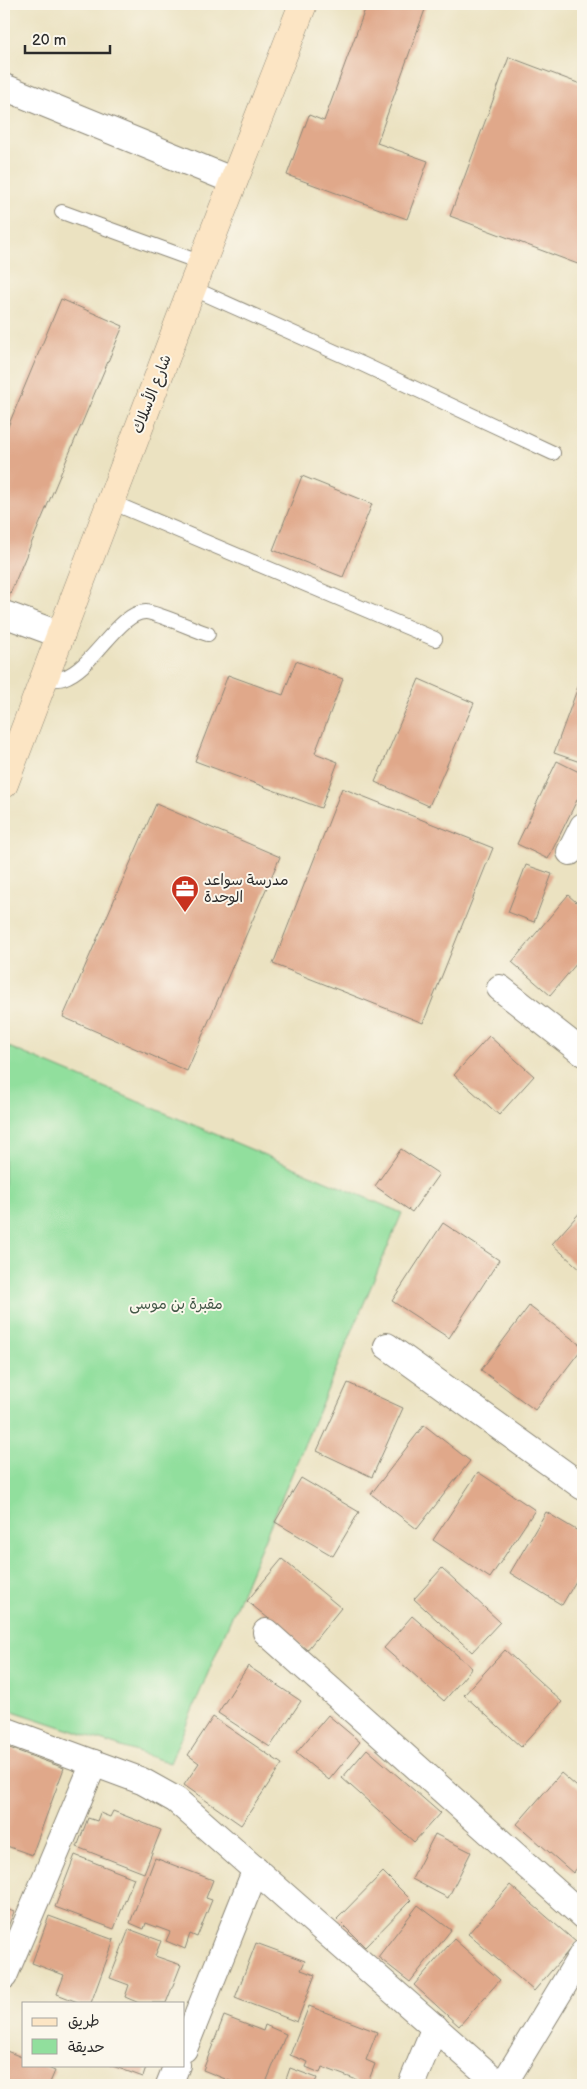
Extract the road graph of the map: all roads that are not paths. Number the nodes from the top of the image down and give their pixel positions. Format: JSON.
{"nodes":[{"id":1,"x":303,"y":4,"type":"edge"},
{"id":2,"x":4,"y":87,"type":"edge"},
{"id":3,"x":234,"y":181,"type":"junction"},
{"id":4,"x":62,"y":212,"type":"dead end"},
{"id":5,"x":197,"y":276,"type":"junction"},
{"id":6,"x":552,"y":453,"type":"dead end"},
{"id":7,"x":111,"y":502,"type":"junction"},
{"id":8,"x":4,"y":614,"type":"edge"},
{"id":9,"x":208,"y":634,"type":"dead end"},
{"id":10,"x":61,"y":635,"type":"junction"},
{"id":11,"x":435,"y":639,"type":"dead end"},
{"id":12,"x":44,"y":680,"type":"junction"},
{"id":13,"x":4,"y":784,"type":"edge"},
{"id":14,"x":583,"y":826,"type":"edge"},
{"id":15,"x":570,"y":852,"type":"dead end"},
{"id":16,"x":500,"y":988,"type":"dead end"},
{"id":17,"x":583,"y":1053,"type":"edge"},
{"id":18,"x":387,"y":1346,"type":"dead end"},
{"id":19,"x":583,"y":1487,"type":"edge"},
{"id":20,"x":266,"y":1632,"type":"dead end"},
{"id":21,"x":4,"y":1730,"type":"edge"},
{"id":22,"x":94,"y":1763,"type":"junction"},
{"id":23,"x":256,"y":1868,"type":"junction"},
{"id":24,"x":583,"y":1916,"type":"edge"},
{"id":25,"x":583,"y":1953,"type":"edge"},
{"id":26,"x":4,"y":1976,"type":"edge"},
{"id":27,"x":435,"y":2027,"type":"junction"},
{"id":28,"x":185,"y":2046,"type":"edge"},
{"id":29,"x":177,"y":2066,"type":"edge"},
{"id":30,"x":169,"y":2085,"type":"edge"},
{"id":31,"x":411,"y":2085,"type":"edge"},
{"id":32,"x":501,"y":2085,"type":"edge"}],
"edges":[{"from":1,"to":3,"type":"street","name":"شارع الأسلاك"},
{"from":2,"to":3,"type":"street"},
{"from":3,"to":5,"type":"street","name":"شارع الأسلاك"},
{"from":4,"to":5,"type":"lane"},
{"from":5,"to":6,"type":"lane"},
{"from":5,"to":7,"type":"street","name":"شارع الأسلاك"},
{"from":7,"to":10,"type":"street","name":"شارع الأسلاك"},
{"from":7,"to":11,"type":"lane"},
{"from":8,"to":10,"type":"street"},
{"from":9,"to":12,"type":"lane"},
{"from":10,"to":12,"type":"street","name":"شارع الأسلاك"},
{"from":12,"to":13,"type":"street","name":"شارع الأسلاك"},
{"from":14,"to":15,"type":"street"},
{"from":16,"to":17,"type":"street"},
{"from":18,"to":19,"type":"street"},
{"from":20,"to":24,"type":"street"},
{"from":21,"to":22,"type":"street"},
{"from":22,"to":23,"type":"street"},
{"from":22,"to":26,"type":"street"},
{"from":23,"to":27,"type":"street"},
{"from":23,"to":28,"type":"street"},
{"from":25,"to":32,"type":"street"},
{"from":27,"to":31,"type":"street"},
{"from":27,"to":32,"type":"street"},
{"from":29,"to":30,"type":"street"}]}
